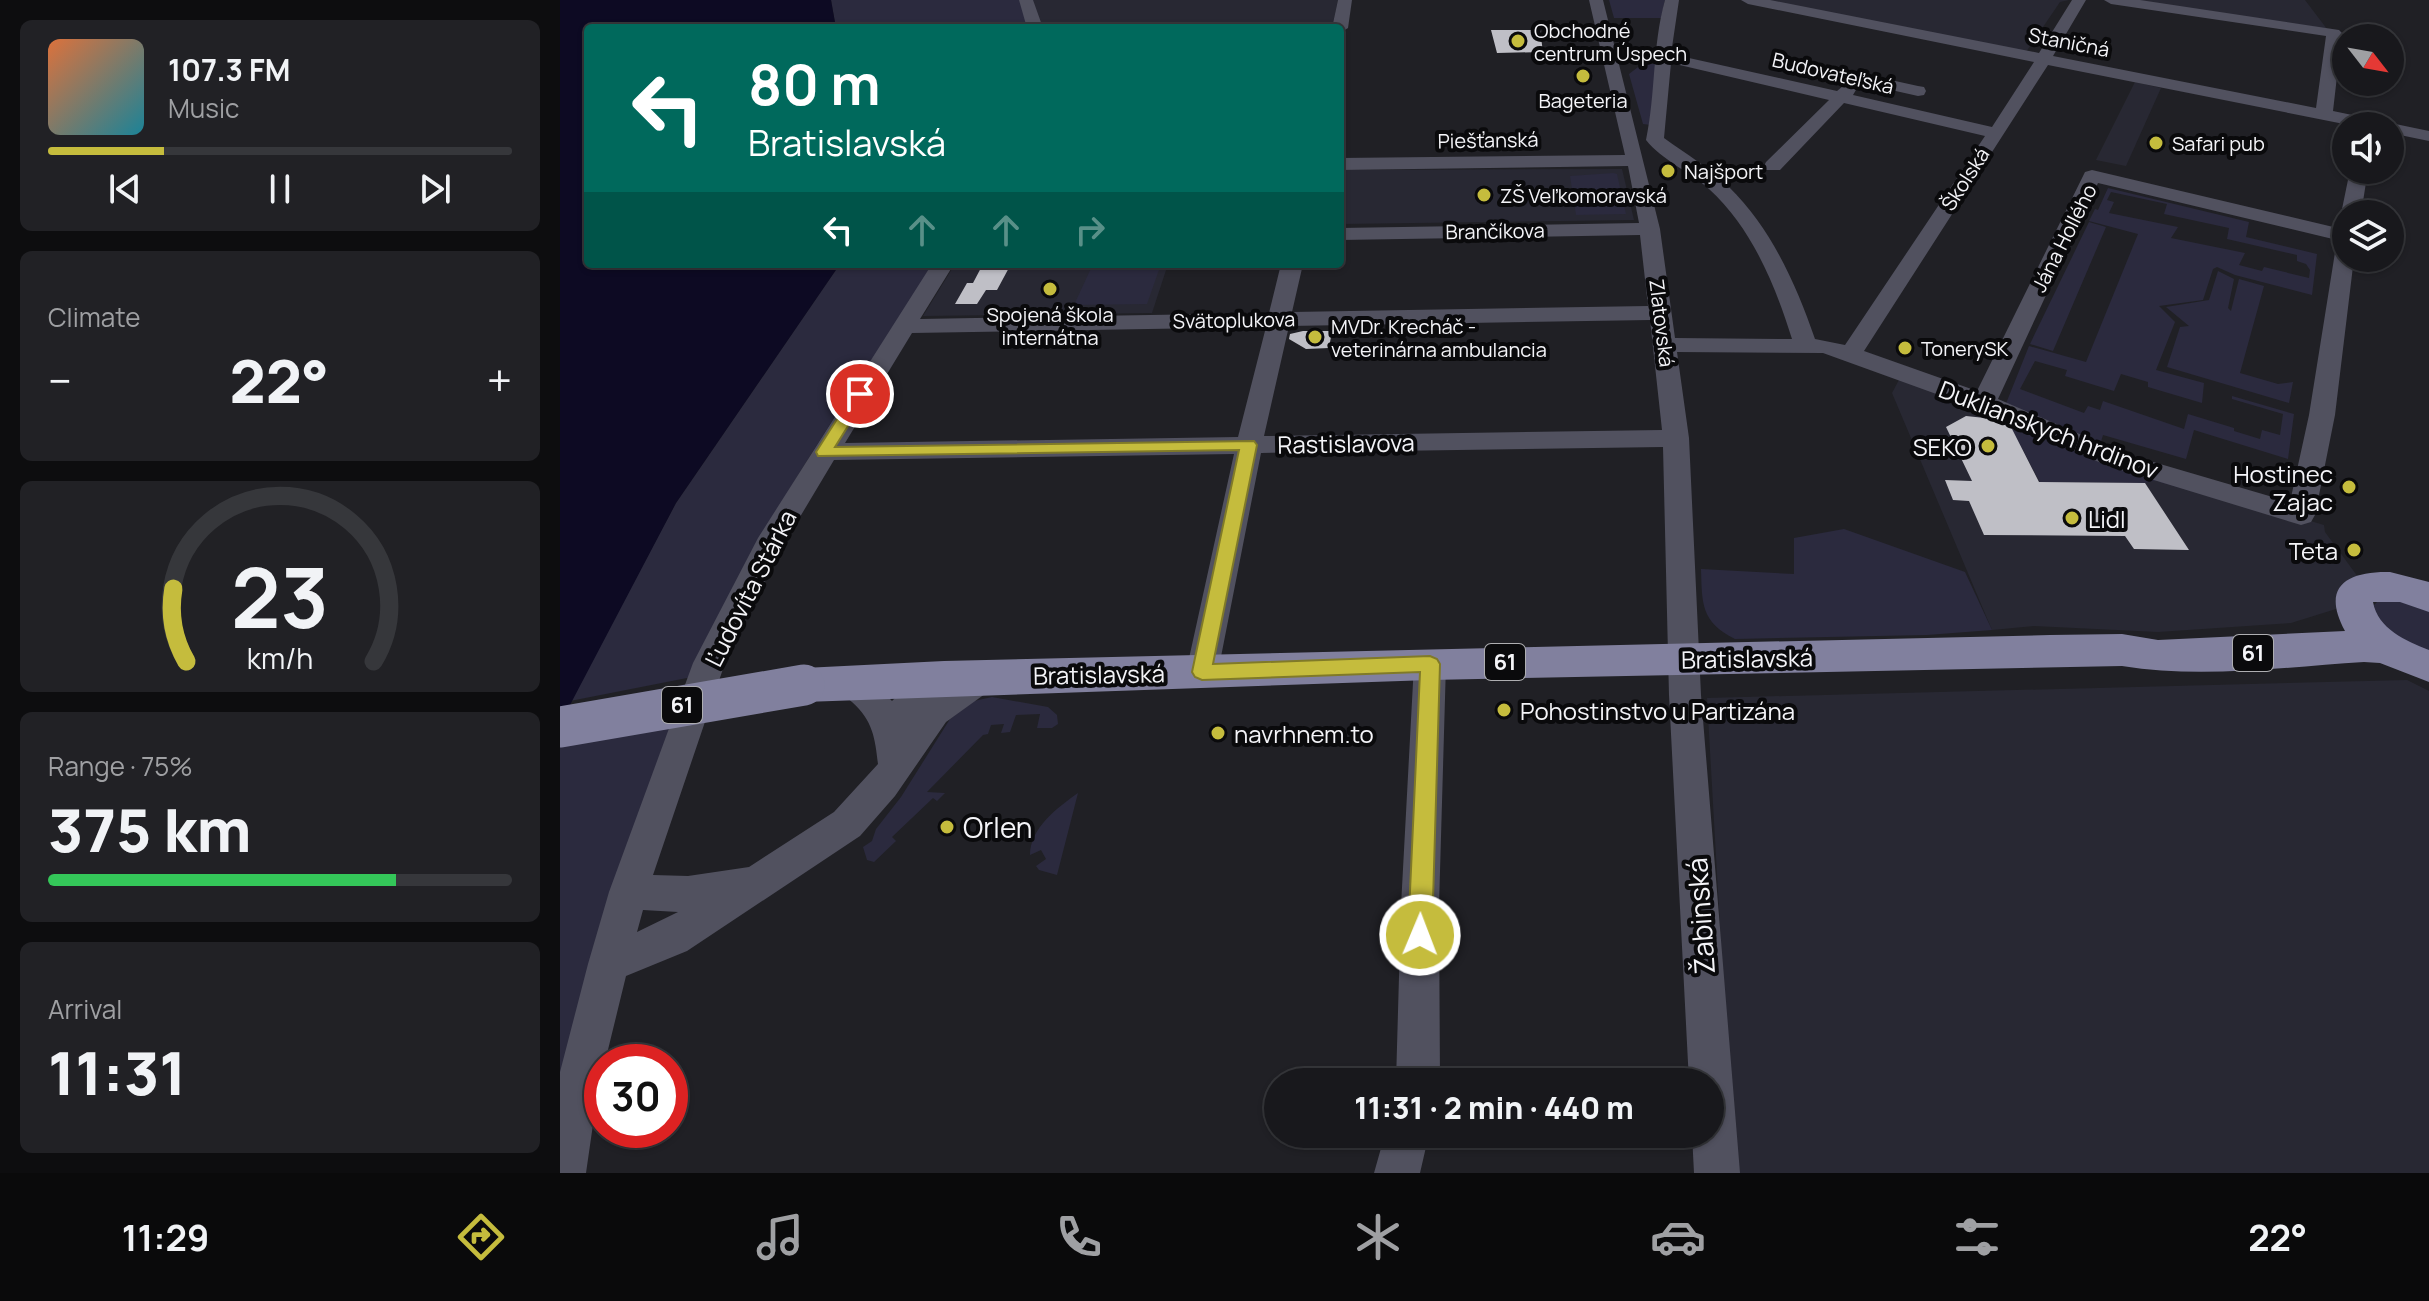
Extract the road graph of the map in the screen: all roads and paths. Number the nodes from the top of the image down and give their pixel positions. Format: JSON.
{"nodes":[{"id":1,"x":1026,"y":0,"type":"edge"},
{"id":2,"x":1345,"y":0,"type":"edge"},
{"id":3,"x":1596,"y":0,"type":"edge"},
{"id":4,"x":1672,"y":0,"type":"edge"},
{"id":5,"x":1748,"y":0,"type":"edge"},
{"id":6,"x":2079,"y":0,"type":"edge"},
{"id":7,"x":2111,"y":0,"type":"edge"},
{"id":8,"x":1034,"y":24,"type":"edge"},
{"id":9,"x":1341,"y":24,"type":"edge"},
{"id":10,"x":1661,"y":56,"type":"junction"},
{"id":11,"x":2043,"y":59,"type":"junction"},
{"id":12,"x":1860,"y":78,"type":"junction"},
{"id":13,"x":1800,"y":88,"type":"junction"},
{"id":14,"x":1918,"y":91,"type":"dead end"},
{"id":15,"x":1841,"y":98,"type":"junction"},
{"id":16,"x":2324,"y":115,"type":"junction"},
{"id":17,"x":2332,"y":117,"type":"edge"},
{"id":18,"x":1631,"y":130,"type":"junction"},
{"id":19,"x":2404,"y":131,"type":"edge"},
{"id":20,"x":1995,"y":133,"type":"junction"},
{"id":21,"x":1657,"y":136,"type":"junction"},
{"id":22,"x":2429,"y":136,"type":"edge"},
{"id":23,"x":1636,"y":160,"type":"junction"},
{"id":24,"x":1344,"y":164,"type":"edge"},
{"id":25,"x":1773,"y":166,"type":"dead end"},
{"id":26,"x":1650,"y":229,"type":"junction"},
{"id":27,"x":1344,"y":234,"type":"edge"},
{"id":28,"x":2332,"y":236,"type":"edge"},
{"id":29,"x":940,"y":268,"type":"edge"},
{"id":30,"x":1291,"y":268,"type":"edge"},
{"id":31,"x":2342,"y":272,"type":"edge"},
{"id":32,"x":1661,"y":313,"type":"junction"},
{"id":33,"x":1280,"y":320,"type":"junction"},
{"id":34,"x":903,"y":326,"type":"junction"},
{"id":35,"x":1805,"y":344,"type":"junction"},
{"id":36,"x":1666,"y":345,"type":"junction"},
{"id":37,"x":1849,"y":356,"type":"junction"},
{"id":38,"x":1984,"y":402,"type":"junction"},
{"id":39,"x":1676,"y":438,"type":"junction"},
{"id":40,"x":1249,"y":445,"type":"junction"},
{"id":41,"x":824,"y":452,"type":"junction"},
{"id":42,"x":2429,"y":564,"type":"edge"},
{"id":43,"x":2413,"y":592,"type":"edge"},
{"id":44,"x":2353,"y":615,"type":"junction"},
{"id":45,"x":2122,"y":650,"type":"junction"},
{"id":46,"x":1684,"y":659,"type":"junction"},
{"id":47,"x":2413,"y":661,"type":"edge"},
{"id":48,"x":1430,"y":664,"type":"junction"},
{"id":49,"x":1202,"y":672,"type":"junction"},
{"id":50,"x":985,"y":677,"type":"junction"},
{"id":51,"x":944,"y":678,"type":"junction"},
{"id":52,"x":846,"y":681,"type":"junction"},
{"id":53,"x":891,"y":724,"type":"junction"},
{"id":54,"x":560,"y":727,"type":"edge"},
{"id":55,"x":895,"y":764,"type":"junction"},
{"id":56,"x":758,"y":879,"type":"junction"},
{"id":57,"x":628,"y":892,"type":"junction"},
{"id":58,"x":608,"y":964,"type":"junction"},
{"id":59,"x":1418,"y":1068,"type":"edge"},
{"id":60,"x":1403,"y":1148,"type":"edge"},
{"id":61,"x":563,"y":1173,"type":"edge"},
{"id":62,"x":1397,"y":1173,"type":"edge"},
{"id":63,"x":1717,"y":1173,"type":"edge"}],
"edges":[{"from":1,"to":8,"type":"street"},
{"from":2,"to":9,"type":"street"},
{"from":3,"to":18,"type":"street","name":"Zlatovská"},
{"from":4,"to":10,"type":"street"},
{"from":5,"to":11,"type":"street","name":"Staničná"},
{"from":6,"to":11,"type":"street","name":"Školská"},
{"from":7,"to":16,"type":"street"},
{"from":10,"to":13,"type":"street","name":"Budovateľská"},
{"from":10,"to":21,"type":"street"},
{"from":11,"to":16,"type":"street","name":"Staničná"},
{"from":11,"to":20,"type":"street","name":"Školská"},
{"from":12,"to":13,"type":"street"},
{"from":12,"to":14,"type":"street"},
{"from":12,"to":15,"type":"street"},
{"from":13,"to":15,"type":"street","name":"Budovateľská"},
{"from":15,"to":20,"type":"street","name":"Budovateľská"},
{"from":15,"to":25,"type":"street"},
{"from":16,"to":17,"type":"street","name":"Staničná"},
{"from":18,"to":21,"type":"street"},
{"from":18,"to":23,"type":"street","name":"Zlatovská"},
{"from":19,"to":22,"type":"street"},
{"from":20,"to":37,"type":"street","name":"Školská"},
{"from":21,"to":35,"type":"street"},
{"from":23,"to":24,"type":"street","name":"Piešťanská"},
{"from":23,"to":26,"type":"street","name":"Zlatovská"},
{"from":26,"to":27,"type":"street","name":"Brančíkova"},
{"from":26,"to":32,"type":"street","name":"Zlatovská"},
{"from":28,"to":38,"type":"street","name":"Jána Hollého"},
{"from":29,"to":34,"type":"street","name":"Ľudovíta Stárka"},
{"from":30,"to":33,"type":"street"},
{"from":31,"to":38,"type":"street","name":"Duklianskych hrdinov"},
{"from":32,"to":33,"type":"street","name":"Svätoplukova"},
{"from":32,"to":36,"type":"street","name":"Zlatovská"},
{"from":33,"to":34,"type":"street","name":"Svätoplukova"},
{"from":33,"to":40,"type":"street"},
{"from":34,"to":41,"type":"street","name":"Ľudovíta Stárka"},
{"from":35,"to":36,"type":"street","name":"Duklianskych hrdinov"},
{"from":35,"to":37,"type":"street","name":"Duklianskych hrdinov"},
{"from":36,"to":39,"type":"street","name":"Zlatovská"},
{"from":37,"to":38,"type":"street","name":"Duklianskych hrdinov"},
{"from":39,"to":40,"type":"street","name":"Rastislavova"},
{"from":39,"to":46,"type":"street","name":"Zlatovská"},
{"from":40,"to":41,"type":"street","name":"Rastislavova"},
{"from":40,"to":49,"type":"street"},
{"from":41,"to":57,"type":"street","name":"Ľudovíta Stárka"},
{"from":42,"to":43,"type":"main road","name":"Bratislavská","number":"61"},
{"from":43,"to":44,"type":"main road","name":"Bratislavská","number":"61"},
{"from":44,"to":45,"type":"main road","name":"Bratislavská","number":"61"},
{"from":44,"to":47,"type":"main road","name":"Bratislavská","number":"61"},
{"from":45,"to":46,"type":"main road","name":"Bratislavská","number":"61"},
{"from":45,"to":47,"type":"main road","name":"Bratislavská","number":"61"},
{"from":46,"to":48,"type":"main road","name":"Bratislavská","number":"61"},
{"from":46,"to":63,"type":"street","name":"Žabinská"},
{"from":48,"to":49,"type":"main road","name":"Bratislavská","number":"61"},
{"from":48,"to":59,"type":"street"},
{"from":49,"to":50,"type":"main road","name":"Bratislavská","number":"61"},
{"from":50,"to":51,"type":"main road","name":"Bratislavská","number":"61"},
{"from":50,"to":55,"type":"street"},
{"from":51,"to":52,"type":"main road","name":"Bratislavská","number":"61"},
{"from":51,"to":53,"type":"street"},
{"from":52,"to":53,"type":"street"},
{"from":52,"to":54,"type":"main road","name":"Bratislavská","number":"61","bridge":true},
{"from":53,"to":55,"type":"street"},
{"from":55,"to":56,"type":"street"},
{"from":56,"to":57,"type":"street"},
{"from":56,"to":58,"type":"street"},
{"from":57,"to":58,"type":"street","name":"Ľudovíta Stárka"},
{"from":58,"to":61,"type":"street","name":"Ľudovíta Stárka"},
{"from":60,"to":62,"type":"street"}]}
